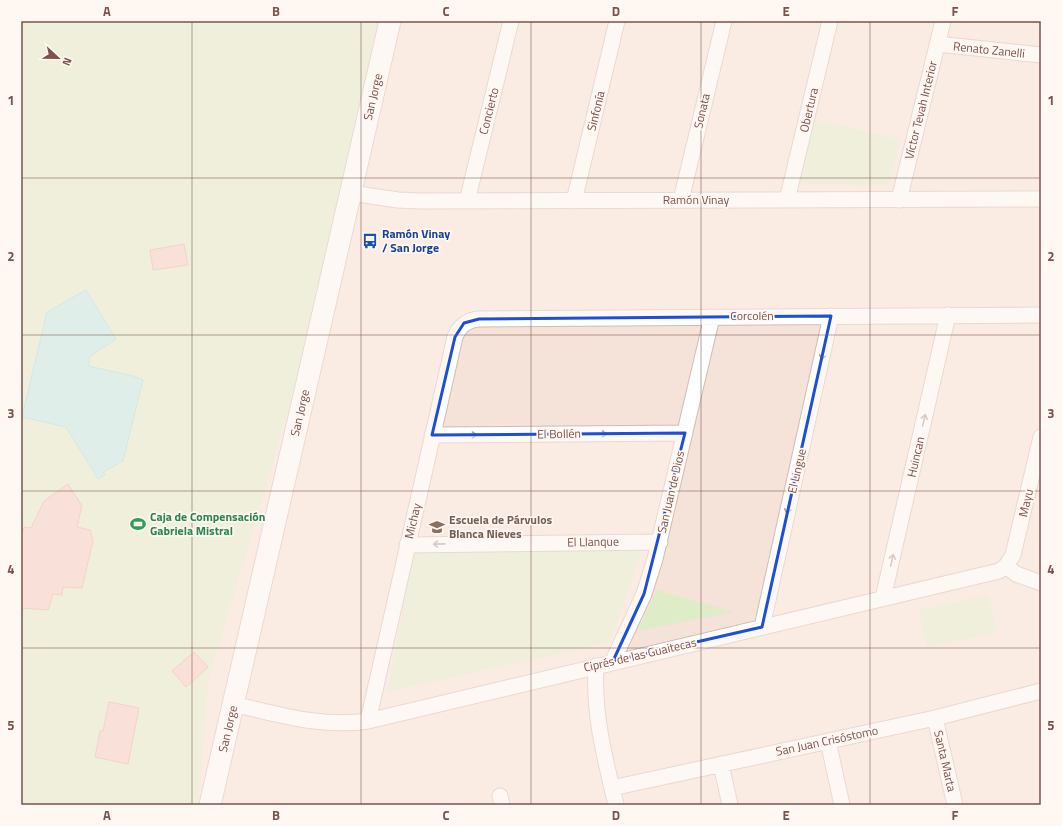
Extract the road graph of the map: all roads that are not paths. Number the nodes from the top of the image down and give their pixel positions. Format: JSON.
{"nodes":[{"id":1,"x":390,"y":21,"type":"edge"},
{"id":2,"x":511,"y":21,"type":"edge"},
{"id":3,"x":617,"y":21,"type":"edge"},
{"id":4,"x":724,"y":21,"type":"edge"},
{"id":5,"x":830,"y":21,"type":"edge"},
{"id":6,"x":943,"y":21,"type":"edge"},
{"id":7,"x":937,"y":44,"type":"junction"},
{"id":8,"x":1041,"y":55,"type":"edge"},
{"id":9,"x":351,"y":193,"type":"junction"},
{"id":10,"x":1041,"y":199,"type":"edge"},
{"id":11,"x":681,"y":200,"type":"junction"},
{"id":12,"x":787,"y":200,"type":"junction"},
{"id":13,"x":899,"y":200,"type":"junction"},
{"id":14,"x":467,"y":201,"type":"junction"},
{"id":15,"x":574,"y":201,"type":"junction"},
{"id":16,"x":948,"y":315,"type":"junction"},
{"id":17,"x":1041,"y":315,"type":"edge"},
{"id":18,"x":832,"y":316,"type":"junction"},
{"id":19,"x":712,"y":317,"type":"junction"},
{"id":20,"x":464,"y":323,"type":"joint"},
{"id":21,"x":685,"y":433,"type":"junction"},
{"id":22,"x":432,"y":435,"type":"junction"},
{"id":23,"x":1041,"y":437,"type":"edge"},
{"id":24,"x":660,"y":542,"type":"junction"},
{"id":25,"x":407,"y":545,"type":"junction"},
{"id":26,"x":1006,"y":566,"type":"junction"},
{"id":27,"x":1041,"y":583,"type":"edge"},
{"id":28,"x":884,"y":598,"type":"junction"},
{"id":29,"x":762,"y":627,"type":"junction"},
{"id":30,"x":613,"y":662,"type":"junction"},
{"id":31,"x":596,"y":666,"type":"junction"},
{"id":32,"x":1041,"y":691,"type":"edge"},
{"id":33,"x":233,"y":704,"type":"junction"},
{"id":34,"x":935,"y":718,"type":"junction"},
{"id":35,"x":368,"y":721,"type":"junction"},
{"id":36,"x":828,"y":741,"type":"junction"},
{"id":37,"x":721,"y":764,"type":"junction"},
{"id":38,"x":612,"y":788,"type":"junction"},
{"id":39,"x":210,"y":805,"type":"edge"},
{"id":40,"x":616,"y":805,"type":"edge"},
{"id":41,"x":730,"y":805,"type":"edge"},
{"id":42,"x":842,"y":805,"type":"edge"},
{"id":43,"x":955,"y":805,"type":"edge"}],
"edges":[{"from":1,"to":9,"type":"street","name":"San Jorge"},
{"from":2,"to":14,"type":"street","name":"Concierto"},
{"from":3,"to":15,"type":"street","name":"Sinfonía"},
{"from":4,"to":11,"type":"street","name":"Sonata"},
{"from":5,"to":12,"type":"street","name":"Obertura"},
{"from":6,"to":7,"type":"street","name":"Víctor Tevah Interior"},
{"from":7,"to":8,"type":"street","name":"Renato Zanelli"},
{"from":7,"to":13,"type":"street","name":"Víctor Tevah Interior"},
{"from":9,"to":14,"type":"street","name":"Ramón Vinay"},
{"from":9,"to":33,"type":"street","name":"San Jorge"},
{"from":10,"to":13,"type":"street","name":"Ramón Vinay"},
{"from":11,"to":12,"type":"street","name":"Ramón Vinay"},
{"from":11,"to":15,"type":"street","name":"Ramón Vinay"},
{"from":12,"to":13,"type":"street","name":"Ramón Vinay"},
{"from":14,"to":15,"type":"street","name":"Ramón Vinay"},
{"from":16,"to":17,"type":"street","name":"Corcolén"},
{"from":16,"to":18,"type":"street","name":"Corcolén"},
{"from":28,"to":16,"type":"street","name":"Huincan","one_way":true},
{"from":18,"to":19,"type":"street","name":"Corcolén"},
{"from":18,"to":29,"type":"street","name":"El Lingue","one_way":true},
{"from":19,"to":20,"type":"street","name":"Corcolén"},
{"from":19,"to":21,"type":"street","name":"San Juan de Dios"},
{"from":20,"to":22,"type":"street","name":"Michay"},
{"from":22,"to":21,"type":"street","name":"El Bollén","one_way":true},
{"from":21,"to":24,"type":"street","name":"San Juan de Dios"},
{"from":22,"to":25,"type":"street","name":"Michay"},
{"from":23,"to":26,"type":"street","name":"Mayu"},
{"from":24,"to":25,"type":"street","name":"El Llanque","one_way":true},
{"from":24,"to":30,"type":"street","name":"San Juan de Dios"},
{"from":25,"to":35,"type":"street","name":"Michay"},
{"from":26,"to":27,"type":"street"},
{"from":26,"to":28,"type":"street","name":"Ciprés de las Guaitecas"},
{"from":28,"to":29,"type":"street","name":"Ciprés de las Guaitecas"},
{"from":29,"to":30,"type":"street","name":"Ciprés de las Guaitecas"},
{"from":30,"to":31,"type":"street","name":"Ciprés de las Guaitecas"},
{"from":31,"to":35,"type":"street","name":"Ciprés de las Guaitecas"},
{"from":31,"to":38,"type":"street"},
{"from":32,"to":34,"type":"street","name":"San Juan Crisóstomo"},
{"from":33,"to":35,"type":"street","name":"Ciprés de las Guaitecas"},
{"from":33,"to":39,"type":"street","name":"San Jorge"},
{"from":34,"to":36,"type":"street","name":"San Juan Crisóstomo"},
{"from":34,"to":43,"type":"street","name":"Santa Marta"},
{"from":36,"to":37,"type":"street","name":"San Juan Crisóstomo"},
{"from":36,"to":42,"type":"street"},
{"from":37,"to":38,"type":"street","name":"San Juan Crisóstomo"},
{"from":37,"to":41,"type":"street"},
{"from":38,"to":40,"type":"street"}]}
